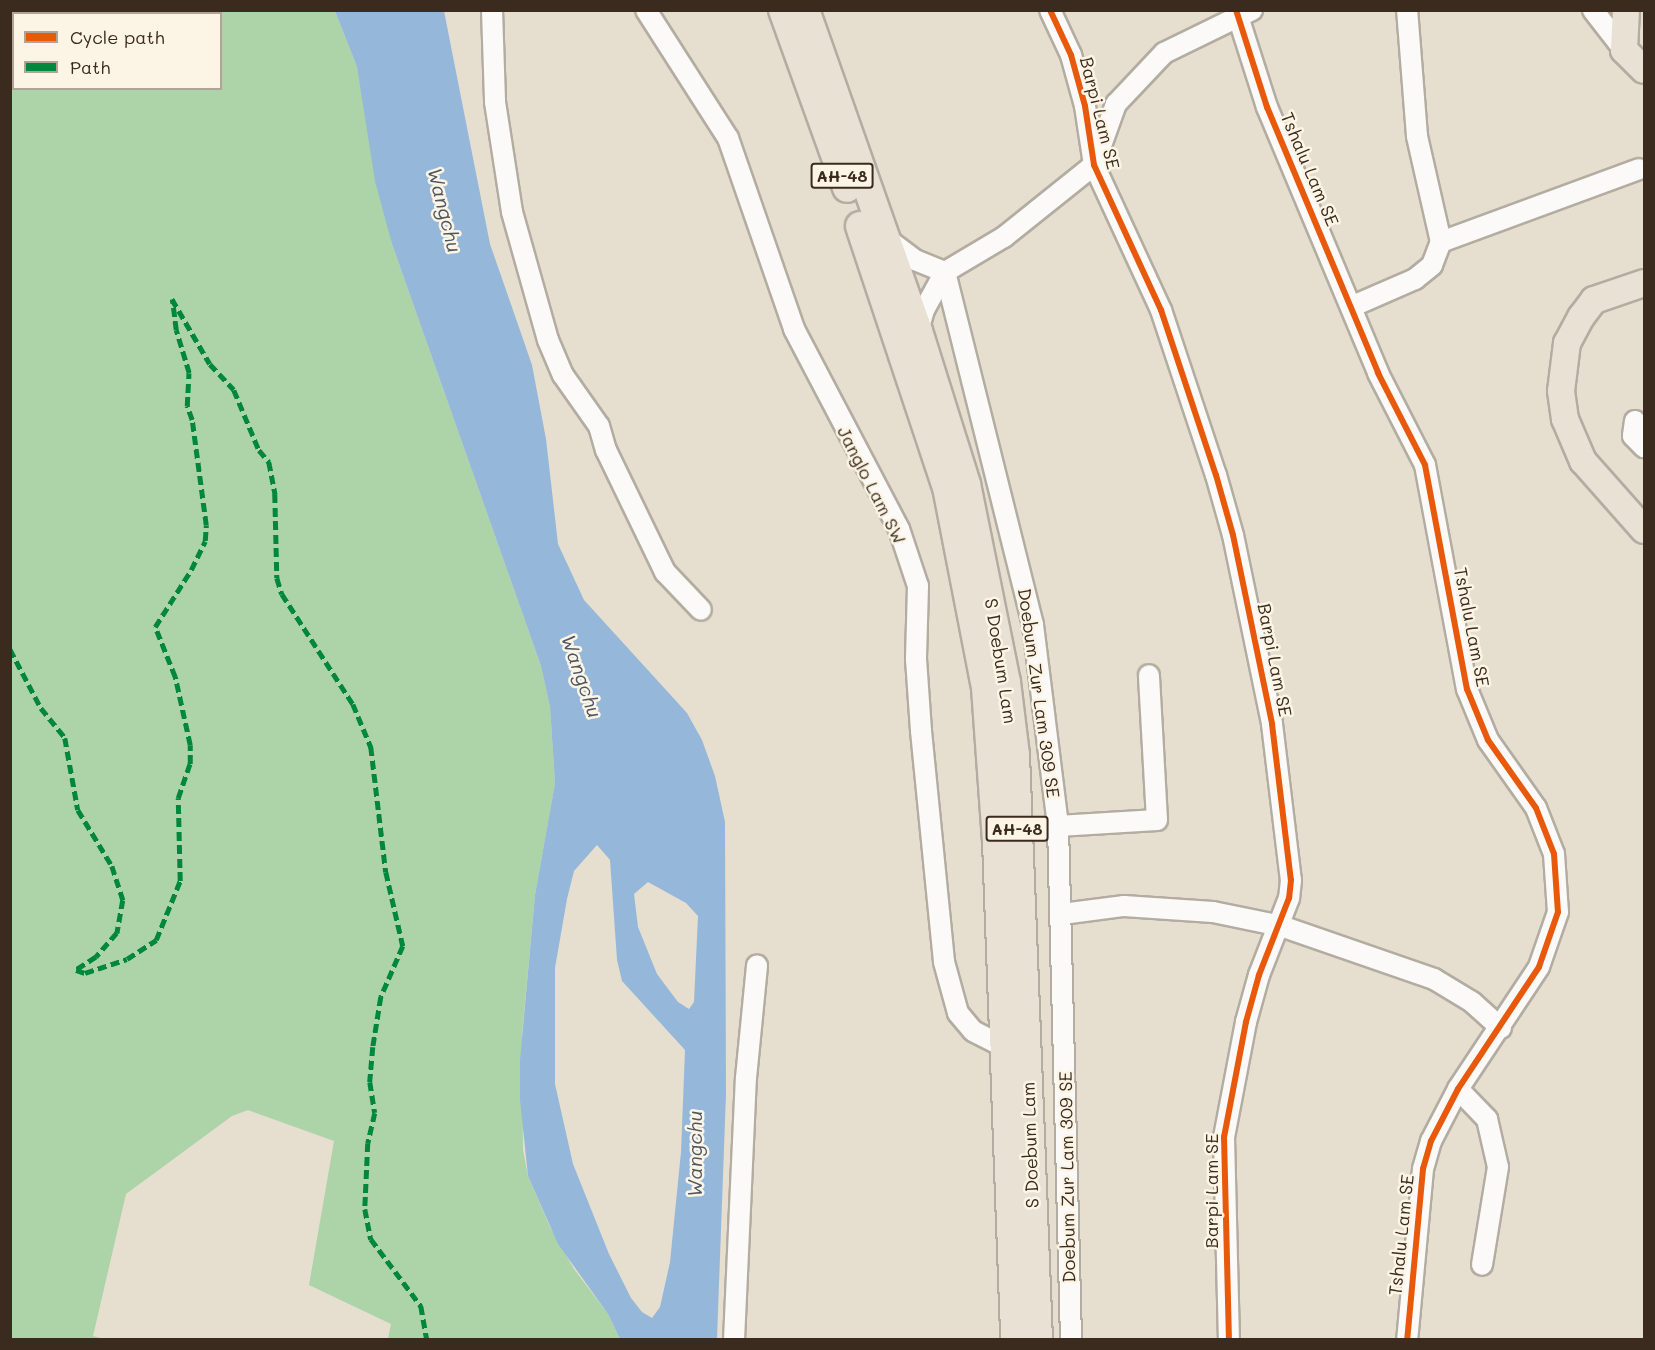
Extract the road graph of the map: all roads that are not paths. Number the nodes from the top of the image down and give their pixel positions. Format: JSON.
{"nodes":[{"id":1,"x":492,"y":10,"type":"edge"},
{"id":2,"x":646,"y":10,"type":"edge"},
{"id":3,"x":783,"y":10,"type":"edge"},
{"id":4,"x":805,"y":10,"type":"edge"},
{"id":5,"x":1050,"y":10,"type":"edge"},
{"id":6,"x":1407,"y":10,"type":"edge"},
{"id":7,"x":1593,"y":10,"type":"edge"},
{"id":8,"x":1626,"y":10,"type":"edge"},
{"id":9,"x":1242,"y":13,"type":"edge"},
{"id":10,"x":1624,"y":50,"type":"junction"},
{"id":11,"x":1644,"y":70,"type":"edge"},
{"id":12,"x":1094,"y":165,"type":"junction"},
{"id":13,"x":1639,"y":169,"type":"dead end"},
{"id":14,"x":885,"y":237,"type":"junction"},
{"id":15,"x":1441,"y":242,"type":"junction"},
{"id":16,"x":945,"y":272,"type":"junction"},
{"id":17,"x":1644,"y":283,"type":"edge"},
{"id":18,"x":1353,"y":306,"type":"junction"},
{"id":19,"x":918,"y":331,"type":"junction"},
{"id":20,"x":1635,"y":420,"type":"dead end"},
{"id":21,"x":1644,"y":447,"type":"edge"},
{"id":22,"x":1644,"y":530,"type":"edge"},
{"id":23,"x":701,"y":610,"type":"dead end"},
{"id":24,"x":1149,"y":675,"type":"dead end"},
{"id":25,"x":1058,"y":826,"type":"junction"},
{"id":26,"x":1062,"y":914,"type":"junction"},
{"id":27,"x":1281,"y":926,"type":"junction"},
{"id":28,"x":757,"y":966,"type":"dead end"},
{"id":29,"x":1501,"y":1028,"type":"junction"},
{"id":30,"x":1005,"y":1047,"type":"junction"},
{"id":31,"x":1458,"y":1089,"type":"junction"},
{"id":32,"x":1482,"y":1265,"type":"dead end"},
{"id":33,"x":734,"y":1340,"type":"edge"},
{"id":34,"x":1015,"y":1340,"type":"edge"},
{"id":35,"x":1038,"y":1340,"type":"edge"},
{"id":36,"x":1071,"y":1340,"type":"edge"},
{"id":37,"x":1229,"y":1340,"type":"edge"},
{"id":38,"x":1407,"y":1340,"type":"edge"}],
"edges":[{"from":1,"to":23,"type":"street"},
{"from":2,"to":30,"type":"street","name":"Janglo Lam SW"},
{"from":3,"to":30,"type":"highway","name":"S Doebum Lam","number":"AH-48"},
{"from":4,"to":14,"type":"highway","name":"S Doebum Lam","number":"AH-48"},
{"from":5,"to":12,"type":"street","name":"Barpi Lam SE"},
{"from":6,"to":15,"type":"street"},
{"from":7,"to":10,"type":"street"},
{"from":8,"to":10,"type":"main road"},
{"from":9,"to":12,"type":"street"},
{"from":9,"to":18,"type":"street","name":"Tshalu Lam SE"},
{"from":10,"to":11,"type":"main road"},
{"from":12,"to":16,"type":"street"},
{"from":12,"to":27,"type":"street","name":"Barpi Lam SE"},
{"from":13,"to":15,"type":"street"},
{"from":14,"to":16,"type":"street"},
{"from":14,"to":19,"type":"highway","name":"S Doebum Lam","number":"AH-48"},
{"from":15,"to":18,"type":"street"},
{"from":16,"to":19,"type":"street"},
{"from":16,"to":25,"type":"street","name":"Doebum Zur Lam 309 SE"},
{"from":17,"to":22,"type":"main road"},
{"from":18,"to":29,"type":"street","name":"Tshalu Lam SE"},
{"from":19,"to":35,"type":"highway","name":"S Doebum Lam","number":"AH-48"},
{"from":20,"to":21,"type":"street"},
{"from":24,"to":25,"type":"street"},
{"from":25,"to":26,"type":"street","name":"Doebum Zur Lam 309 SE"},
{"from":26,"to":27,"type":"street"},
{"from":26,"to":36,"type":"street","name":"Doebum Zur Lam 309 SE"},
{"from":27,"to":29,"type":"street"},
{"from":27,"to":37,"type":"street","name":"Barpi Lam SE"},
{"from":28,"to":33,"type":"street"},
{"from":29,"to":31,"type":"street","name":"Tshalu Lam SE"},
{"from":30,"to":34,"type":"highway","name":"S Doebum Lam","number":"AH-48"},
{"from":31,"to":32,"type":"street"},
{"from":31,"to":38,"type":"street","name":"Tshalu Lam SE"}]}
